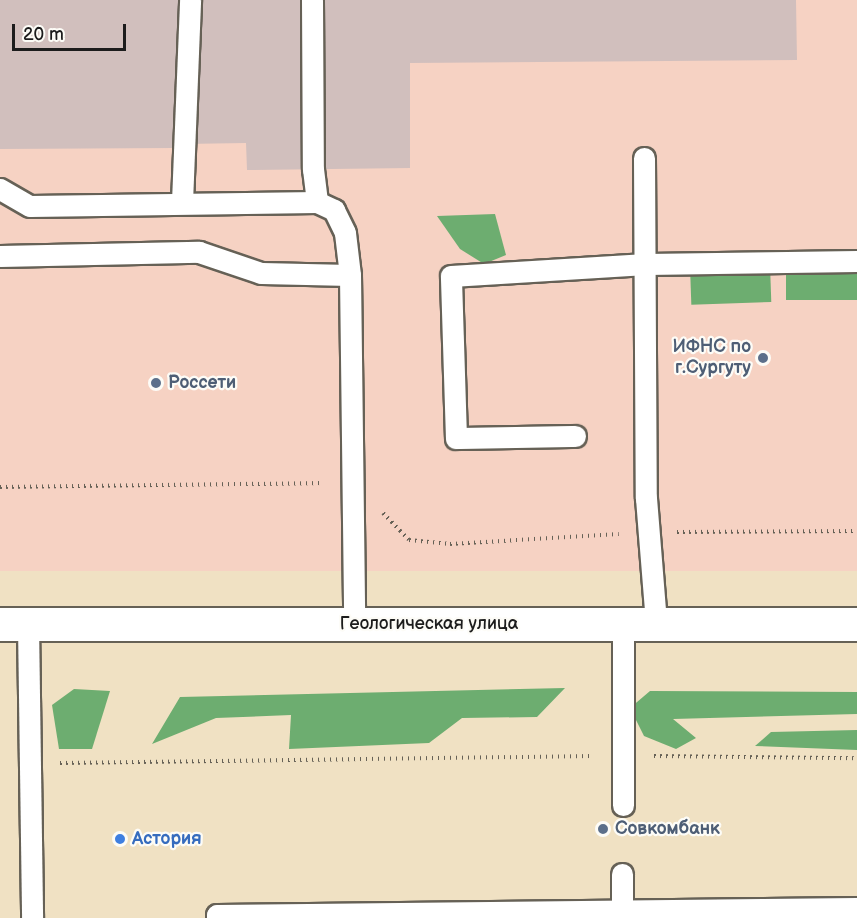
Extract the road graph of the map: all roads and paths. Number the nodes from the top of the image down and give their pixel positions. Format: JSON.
{"nodes":[{"id":1,"x":190,"y":0,"type":"edge"},
{"id":2,"x":312,"y":0,"type":"edge"},
{"id":3,"x":644,"y":158,"type":"dead end"},
{"id":4,"x":0,"y":189,"type":"edge"},
{"id":5,"x":182,"y":202,"type":"junction"},
{"id":6,"x":317,"y":202,"type":"junction"},
{"id":7,"x":0,"y":256,"type":"edge"},
{"id":8,"x":857,"y":261,"type":"edge"},
{"id":9,"x":646,"y":264,"type":"junction"},
{"id":10,"x":350,"y":275,"type":"junction"},
{"id":11,"x":575,"y":436,"type":"dead end"},
{"id":12,"x":354,"y":483,"type":"junction"},
{"id":13,"x":0,"y":488,"type":"edge"},
{"id":14,"x":857,"y":531,"type":"edge"},
{"id":15,"x":651,"y":532,"type":"junction"},
{"id":16,"x":623,"y":623,"type":"junction"},
{"id":17,"x":656,"y":623,"type":"junction"},
{"id":18,"x":14,"y":624,"type":"edge"},
{"id":19,"x":354,"y":624,"type":"junction"},
{"id":20,"x":857,"y":624,"type":"edge"},
{"id":21,"x":623,"y":756,"type":"junction"},
{"id":22,"x":857,"y":758,"type":"edge"},
{"id":23,"x":28,"y":763,"type":"junction"},
{"id":24,"x":622,"y":804,"type":"dead end"},
{"id":25,"x":622,"y":874,"type":"dead end"},
{"id":26,"x":857,"y":908,"type":"edge"},
{"id":27,"x":622,"y":913,"type":"junction"},
{"id":28,"x":719,"y":914,"type":"edge"},
{"id":29,"x":32,"y":918,"type":"edge"},
{"id":30,"x":217,"y":918,"type":"edge"}],
"edges":[{"from":1,"to":5,"type":"lane"},
{"from":2,"to":6,"type":"lane"},
{"from":3,"to":9,"type":"lane"},
{"from":4,"to":5,"type":"lane"},
{"from":5,"to":6,"type":"lane"},
{"from":6,"to":10,"type":"lane"},
{"from":7,"to":10,"type":"lane"},
{"from":8,"to":9,"type":"lane"},
{"from":9,"to":11,"type":"lane"},
{"from":9,"to":15,"type":"lane"},
{"from":10,"to":12,"type":"lane"},
{"from":12,"to":13,"type":"path"},
{"from":12,"to":15,"type":"path"},
{"from":12,"to":19,"type":"lane"},
{"from":14,"to":15,"type":"path"},
{"from":15,"to":17,"type":"lane"},
{"from":16,"to":17,"type":"main road","name":"Геологическая улица"},
{"from":16,"to":19,"type":"main road","name":"Геологическая улица"},
{"from":16,"to":21,"type":"lane"},
{"from":17,"to":20,"type":"main road","name":"Геологическая улица"},
{"from":18,"to":19,"type":"main road","name":"Геологическая улица"},
{"from":18,"to":23,"type":"lane"},
{"from":21,"to":22,"type":"path"},
{"from":21,"to":23,"type":"path"},
{"from":21,"to":24,"type":"lane"},
{"from":23,"to":29,"type":"lane"},
{"from":25,"to":27,"type":"lane"},
{"from":26,"to":28,"type":"lane"},
{"from":27,"to":28,"type":"lane"},
{"from":27,"to":30,"type":"lane"}]}
